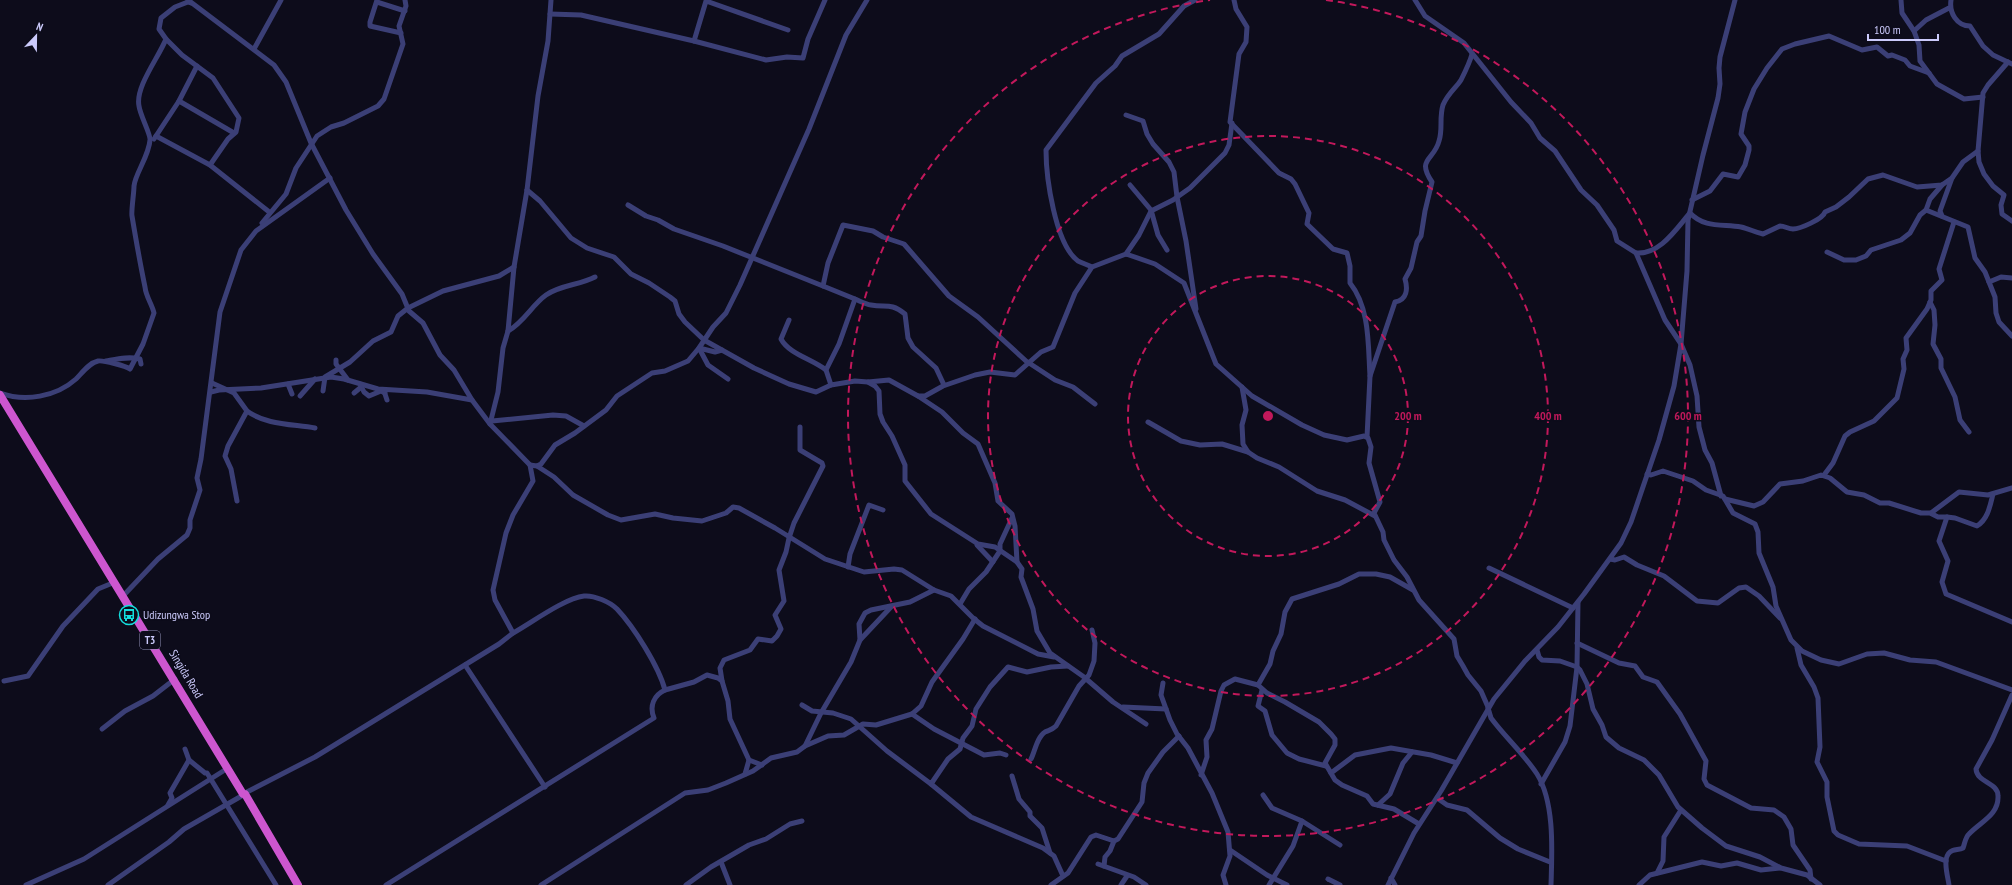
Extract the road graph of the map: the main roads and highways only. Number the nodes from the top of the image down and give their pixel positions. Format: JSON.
{"nodes":[{"id":1,"x":0,"y":394,"type":"edge"},
{"id":2,"x":298,"y":885,"type":"edge"}],
"edges":[{"from":1,"to":2,"type":"highway","name":"Singida Road","number":"T3"}]}
